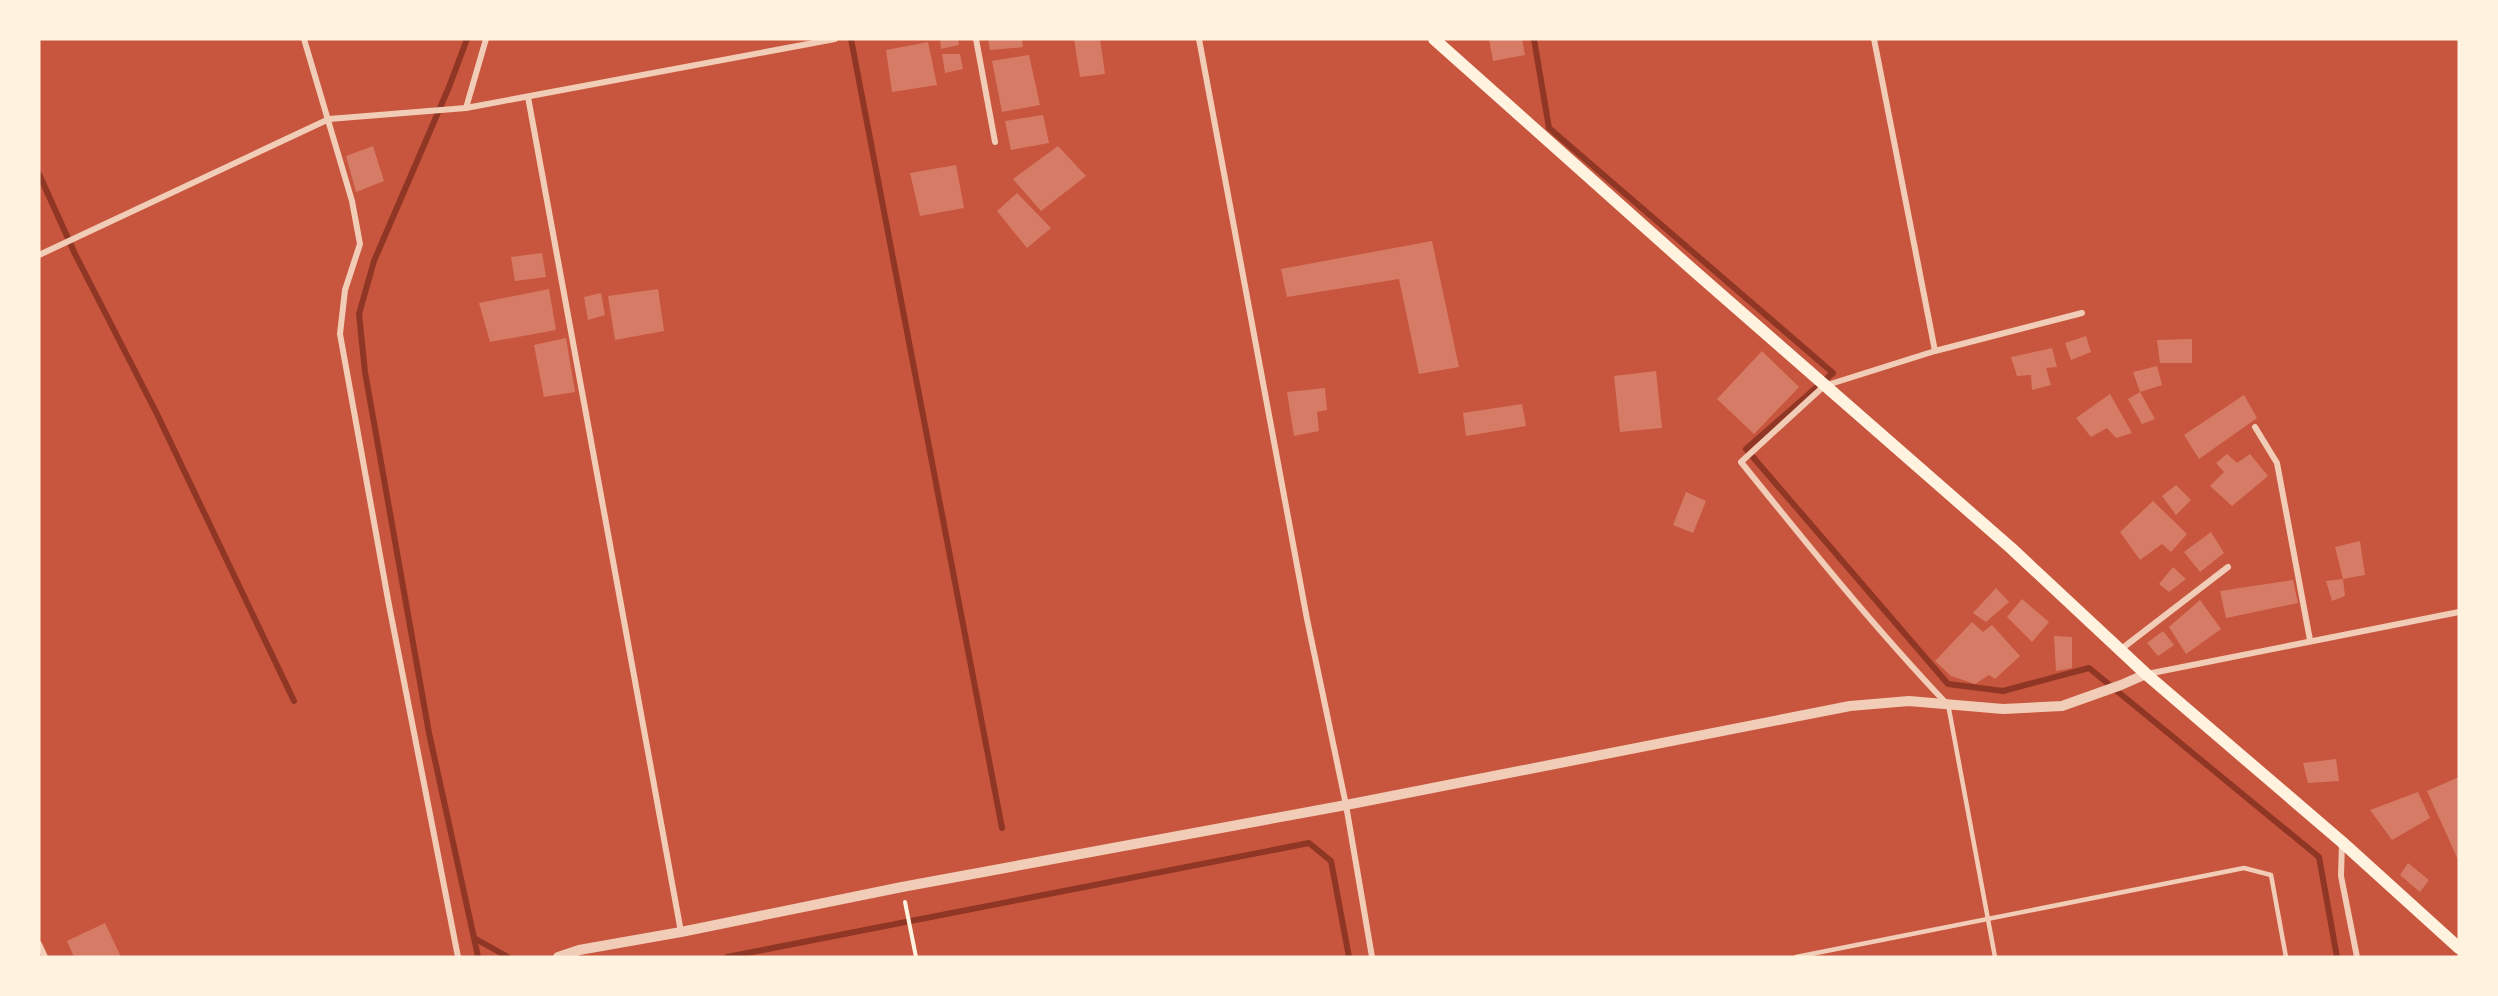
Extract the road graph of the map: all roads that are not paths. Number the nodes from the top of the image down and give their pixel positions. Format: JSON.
{"nodes":[{"id":1,"x":304,"y":39,"type":"edge"},
{"id":2,"x":486,"y":39,"type":"edge"},
{"id":3,"x":835,"y":39,"type":"edge"},
{"id":4,"x":976,"y":39,"type":"edge"},
{"id":5,"x":1199,"y":39,"type":"edge"},
{"id":6,"x":1434,"y":39,"type":"edge"},
{"id":7,"x":1874,"y":39,"type":"edge"},
{"id":8,"x":528,"y":98,"type":"junction"},
{"id":9,"x":466,"y":108,"type":"junction"},
{"id":10,"x":329,"y":119,"type":"junction"},
{"id":11,"x":995,"y":142,"type":"dead end"},
{"id":12,"x":39,"y":255,"type":"edge"},
{"id":13,"x":2082,"y":313,"type":"dead end"},
{"id":14,"x":1935,"y":351,"type":"junction"},
{"id":15,"x":1824,"y":386,"type":"junction"},
{"id":16,"x":2255,"y":427,"type":"dead end"},
{"id":17,"x":2228,"y":567,"type":"dead end"},
{"id":18,"x":2459,"y":612,"type":"edge"},
{"id":19,"x":2310,"y":640,"type":"junction"},
{"id":20,"x":2120,"y":650,"type":"junction"},
{"id":21,"x":2146,"y":674,"type":"junction"},
{"id":22,"x":1948,"y":704,"type":"junction"},
{"id":23,"x":1346,"y":805,"type":"junction"},
{"id":24,"x":2342,"y":842,"type":"junction"},
{"id":25,"x":1988,"y":919,"type":"junction"},
{"id":26,"x":681,"y":932,"type":"junction"},
{"id":27,"x":39,"y":944,"type":"edge"},
{"id":28,"x":2459,"y":948,"type":"edge"},
{"id":29,"x":45,"y":957,"type":"edge"},
{"id":30,"x":458,"y":957,"type":"edge"},
{"id":31,"x":558,"y":957,"type":"edge"},
{"id":32,"x":1372,"y":957,"type":"edge"},
{"id":33,"x":1796,"y":957,"type":"edge"},
{"id":34,"x":1995,"y":957,"type":"edge"},
{"id":35,"x":2286,"y":957,"type":"edge"},
{"id":36,"x":2357,"y":957,"type":"edge"}],
"edges":[{"from":1,"to":10,"type":"street"},
{"from":2,"to":9,"type":"street"},
{"from":3,"to":8,"type":"street"},
{"from":4,"to":11,"type":"street"},
{"from":5,"to":23,"type":"street"},
{"from":6,"to":15,"type":"main road"},
{"from":7,"to":14,"type":"street"},
{"from":8,"to":9,"type":"street"},
{"from":8,"to":26,"type":"street"},
{"from":9,"to":10,"type":"street"},
{"from":10,"to":12,"type":"street"},
{"from":10,"to":30,"type":"street"},
{"from":13,"to":14,"type":"street"},
{"from":14,"to":15,"type":"street"},
{"from":15,"to":20,"type":"main road"},
{"from":15,"to":22,"type":"street"},
{"from":16,"to":19,"type":"street"},
{"from":17,"to":20,"type":"street"},
{"from":18,"to":19,"type":"street"},
{"from":19,"to":21,"type":"street"},
{"from":20,"to":21,"type":"main road"},
{"from":21,"to":22,"type":"street"},
{"from":21,"to":24,"type":"main road"},
{"from":22,"to":23,"type":"street"},
{"from":22,"to":25,"type":"lane"},
{"from":23,"to":26,"type":"street"},
{"from":23,"to":32,"type":"street"},
{"from":24,"to":28,"type":"main road"},
{"from":24,"to":36,"type":"street"},
{"from":25,"to":33,"type":"lane"},
{"from":25,"to":34,"type":"lane"},
{"from":25,"to":35,"type":"lane"},
{"from":26,"to":31,"type":"street"},
{"from":27,"to":29,"type":"street"}]}
